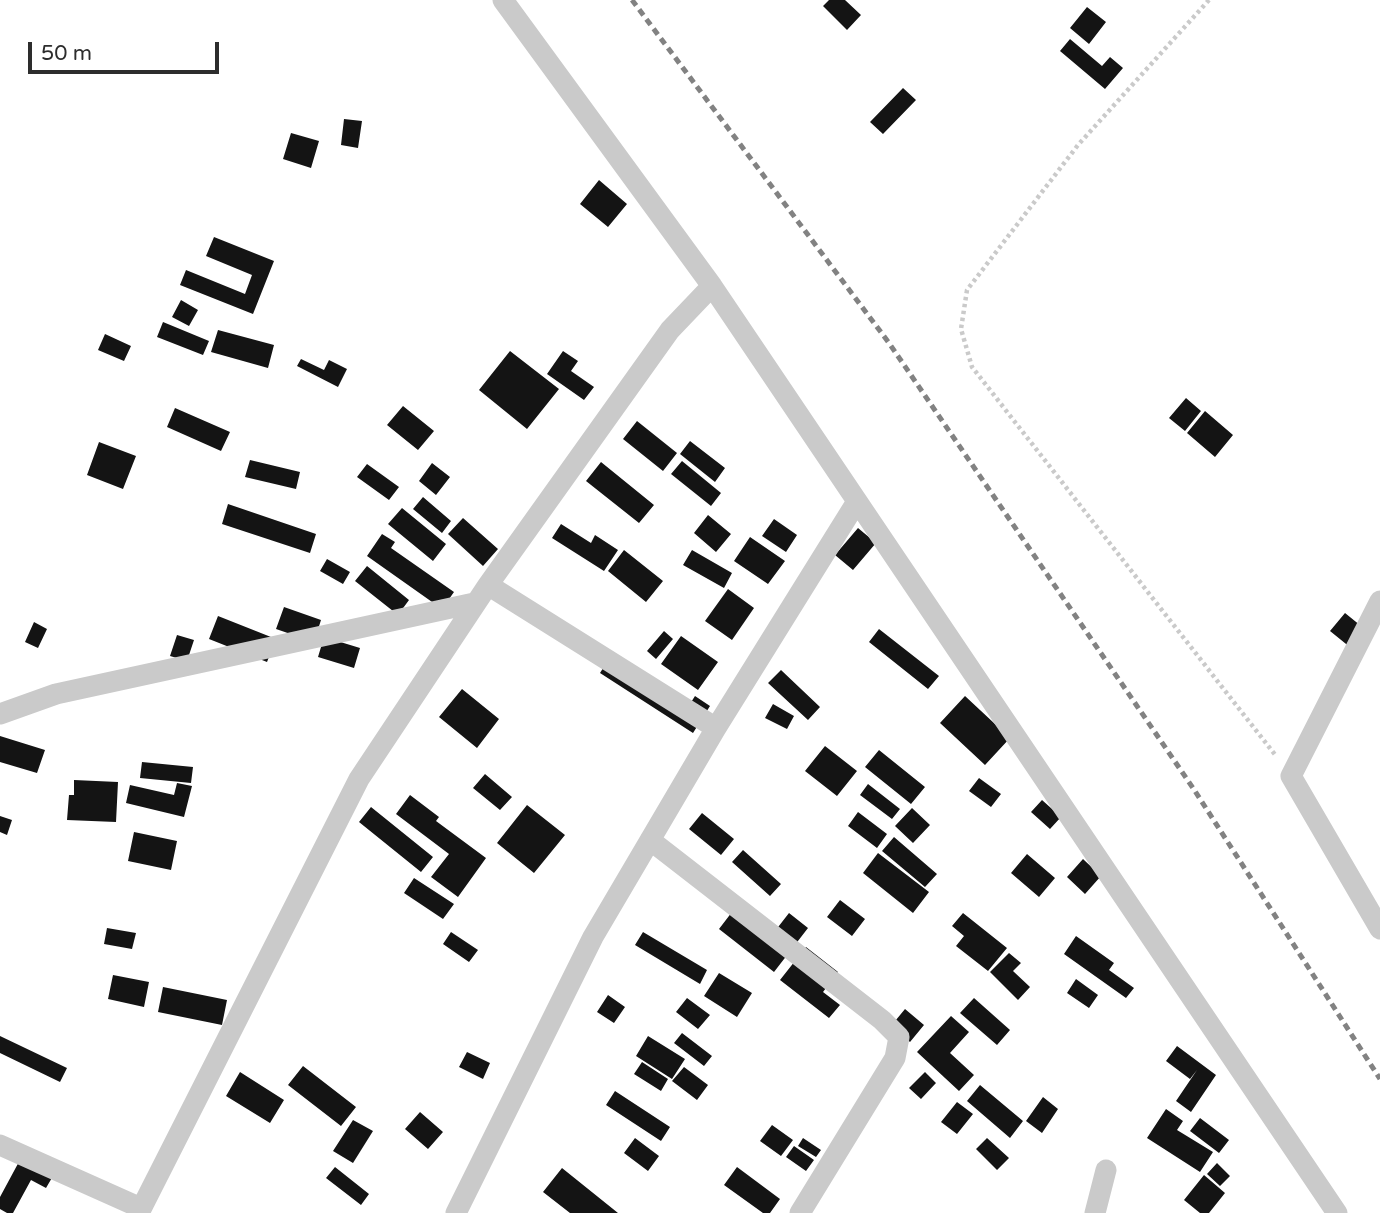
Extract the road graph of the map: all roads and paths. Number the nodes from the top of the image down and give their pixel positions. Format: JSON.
{"nodes":[{"id":1,"x":503,"y":0,"type":"edge"},
{"id":2,"x":1209,"y":0,"type":"edge"},
{"id":3,"x":712,"y":286,"type":"junction"},
{"id":4,"x":856,"y":503,"type":"junction"},
{"id":5,"x":488,"y":585,"type":"junction"},
{"id":6,"x":1380,"y":601,"type":"edge"},
{"id":7,"x":474,"y":603,"type":"junction"},
{"id":8,"x":0,"y":714,"type":"edge"},
{"id":9,"x":716,"y":728,"type":"junction"},
{"id":10,"x":1291,"y":776,"type":"junction"},
{"id":11,"x":650,"y":840,"type":"junction"},
{"id":12,"x":1380,"y":929,"type":"edge"},
{"id":13,"x":0,"y":1145,"type":"edge"},
{"id":14,"x":1107,"y":1170,"type":"dead end"},
{"id":15,"x":140,"y":1211,"type":"edge"},
{"id":16,"x":456,"y":1213,"type":"edge"},
{"id":17,"x":800,"y":1213,"type":"edge"},
{"id":18,"x":1094,"y":1213,"type":"edge"},
{"id":19,"x":1337,"y":1213,"type":"edge"}],
"edges":[{"from":1,"to":3,"type":"street"},
{"from":2,"to":10,"type":"path"},
{"from":3,"to":4,"type":"street"},
{"from":3,"to":5,"type":"street"},
{"from":4,"to":9,"type":"street"},
{"from":4,"to":19,"type":"street"},
{"from":5,"to":7,"type":"street"},
{"from":5,"to":9,"type":"street"},
{"from":6,"to":10,"type":"street"},
{"from":7,"to":8,"type":"street"},
{"from":7,"to":15,"type":"street"},
{"from":9,"to":11,"type":"street"},
{"from":10,"to":12,"type":"street"},
{"from":11,"to":16,"type":"street"},
{"from":11,"to":17,"type":"street"},
{"from":13,"to":15,"type":"street"},
{"from":14,"to":18,"type":"street"}]}
